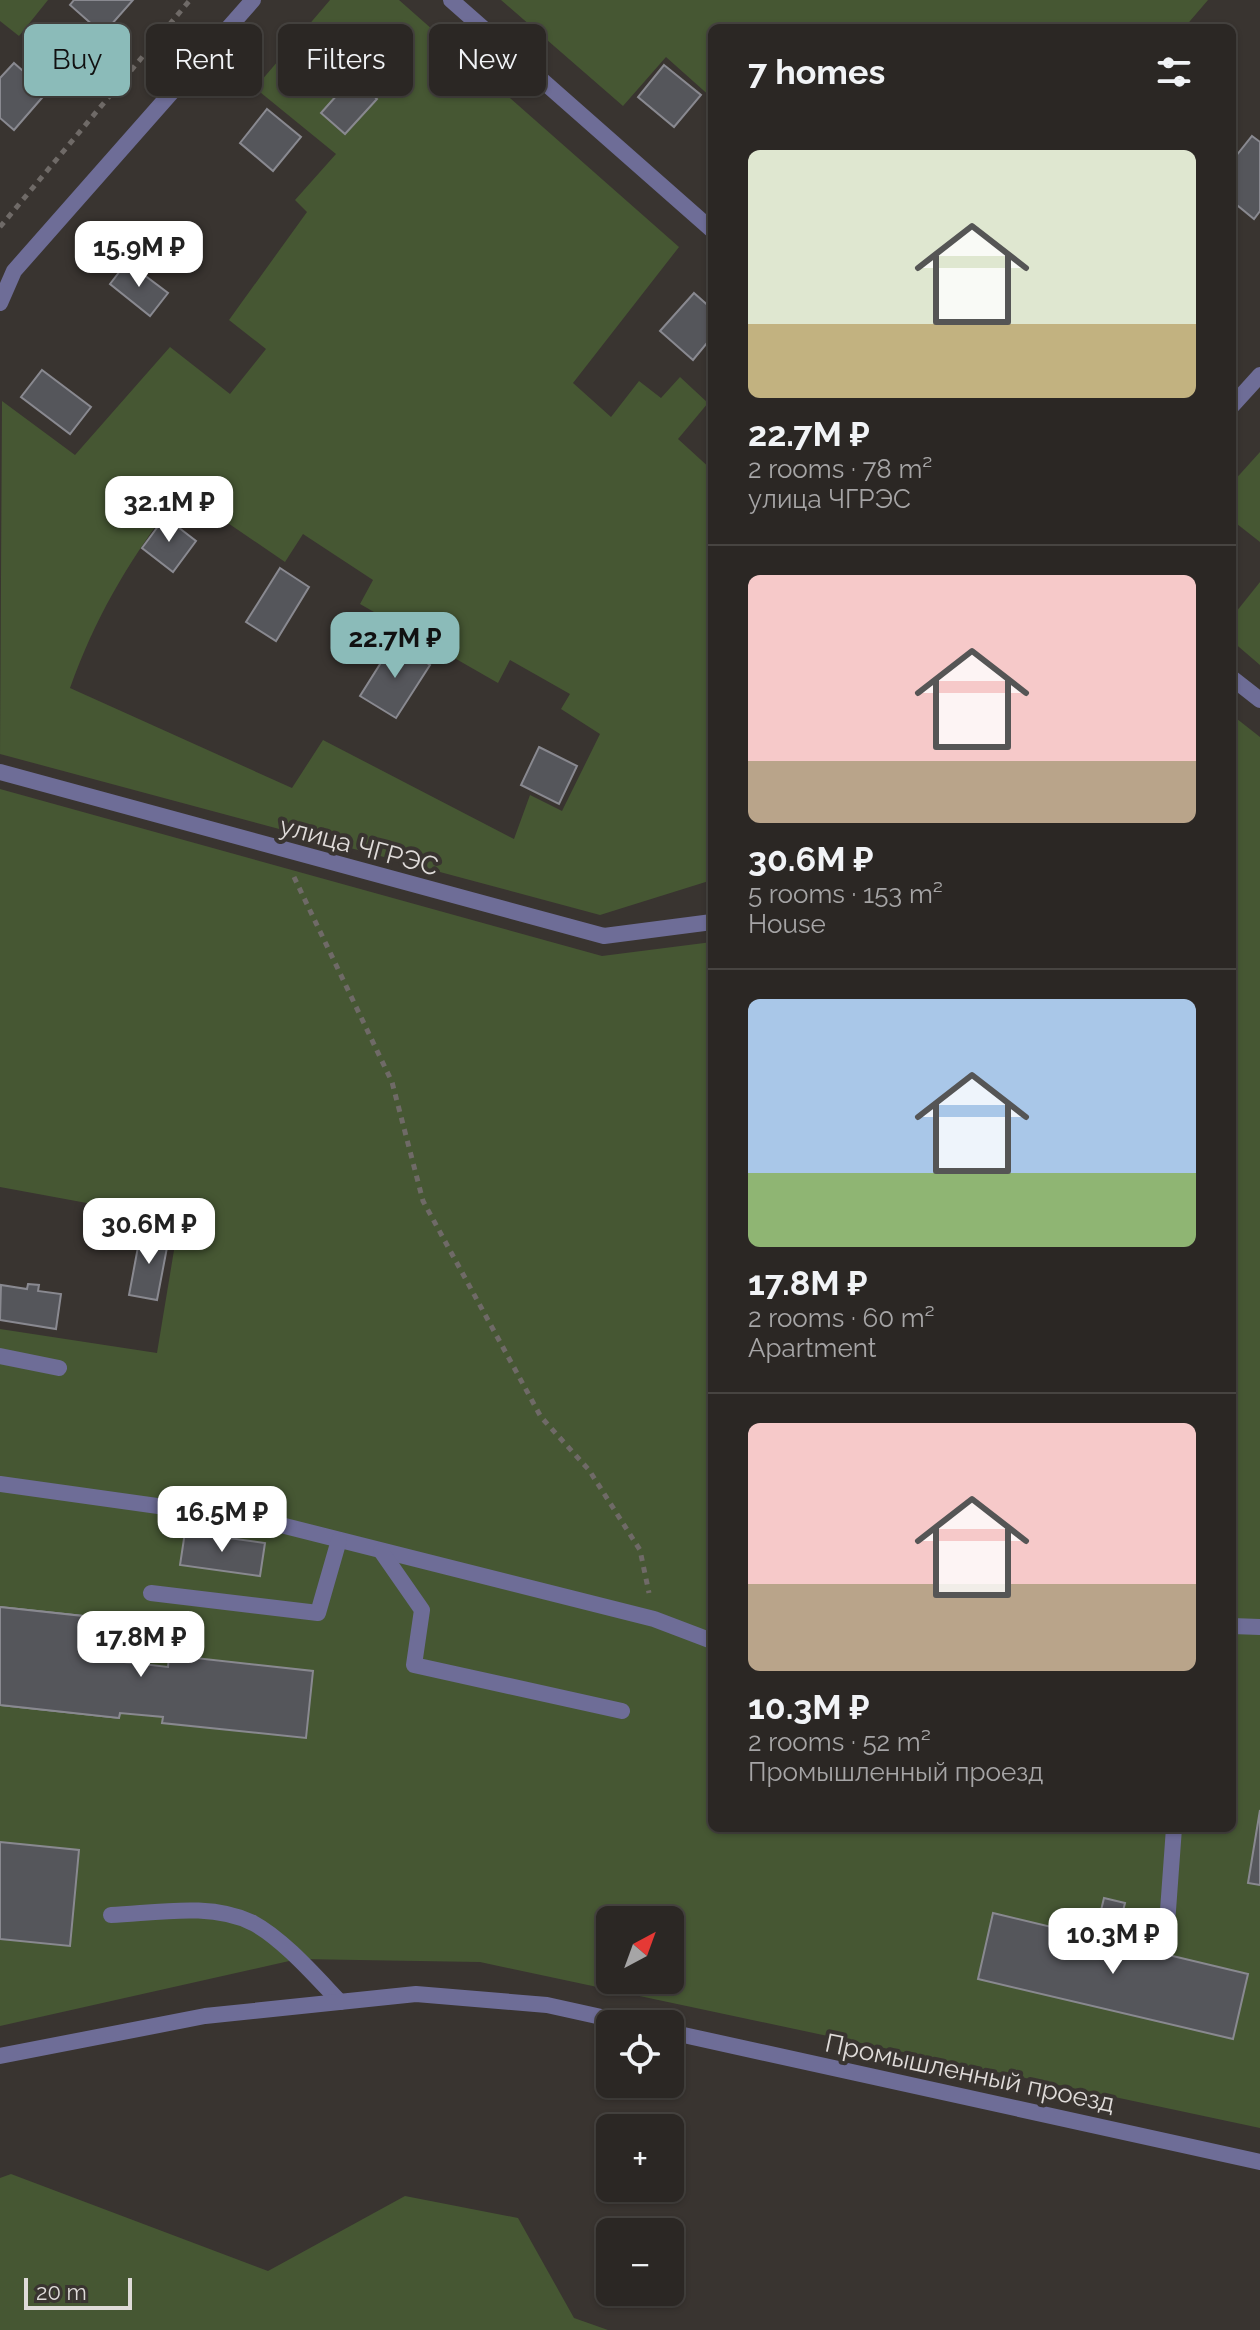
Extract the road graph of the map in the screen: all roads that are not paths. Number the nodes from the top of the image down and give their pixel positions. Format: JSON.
{"nodes":[{"id":1,"x":253,"y":0,"type":"edge"},
{"id":2,"x":451,"y":0,"type":"edge"},
{"id":3,"x":708,"y":226,"type":"edge"},
{"id":4,"x":0,"y":303,"type":"edge"},
{"id":5,"x":1260,"y":375,"type":"edge"},
{"id":6,"x":1236,"y":402,"type":"edge"},
{"id":7,"x":1236,"y":681,"type":"edge"},
{"id":8,"x":1260,"y":700,"type":"edge"},
{"id":9,"x":0,"y":772,"type":"edge"},
{"id":10,"x":708,"y":923,"type":"edge"},
{"id":11,"x":0,"y":1356,"type":"edge"},
{"id":12,"x":59,"y":1368,"type":"dead end"},
{"id":13,"x":0,"y":1484,"type":"edge"},
{"id":14,"x":339,"y":1540,"type":"junction"},
{"id":15,"x":381,"y":1551,"type":"junction"},
{"id":16,"x":151,"y":1593,"type":"dead end"},
{"id":17,"x":1236,"y":1626,"type":"edge"},
{"id":18,"x":1260,"y":1627,"type":"edge"},
{"id":19,"x":708,"y":1639,"type":"edge"},
{"id":20,"x":622,"y":1711,"type":"dead end"},
{"id":21,"x":1174,"y":1832,"type":"edge"},
{"id":22,"x":111,"y":1915,"type":"dead end"},
{"id":23,"x":1167,"y":1924,"type":"dead end"},
{"id":24,"x":340,"y":2002,"type":"junction"},
{"id":25,"x":596,"y":2016,"type":"edge"},
{"id":26,"x":684,"y":2035,"type":"edge"},
{"id":27,"x":0,"y":2056,"type":"edge"},
{"id":28,"x":1260,"y":2162,"type":"edge"}],
"edges":[{"from":1,"to":4,"type":"street"},
{"from":2,"to":3,"type":"street"},
{"from":5,"to":6,"type":"street"},
{"from":7,"to":8,"type":"street"},
{"from":9,"to":10,"type":"street","name":"улица ЧГРЭС"},
{"from":11,"to":12,"type":"street"},
{"from":13,"to":14,"type":"street"},
{"from":14,"to":15,"type":"street"},
{"from":14,"to":16,"type":"street"},
{"from":15,"to":19,"type":"street"},
{"from":15,"to":20,"type":"street"},
{"from":17,"to":18,"type":"street"},
{"from":21,"to":23,"type":"street"},
{"from":22,"to":24,"type":"street"},
{"from":24,"to":25,"type":"street"},
{"from":24,"to":27,"type":"street"},
{"from":26,"to":28,"type":"street","name":"Промышленный проезд"}]}
